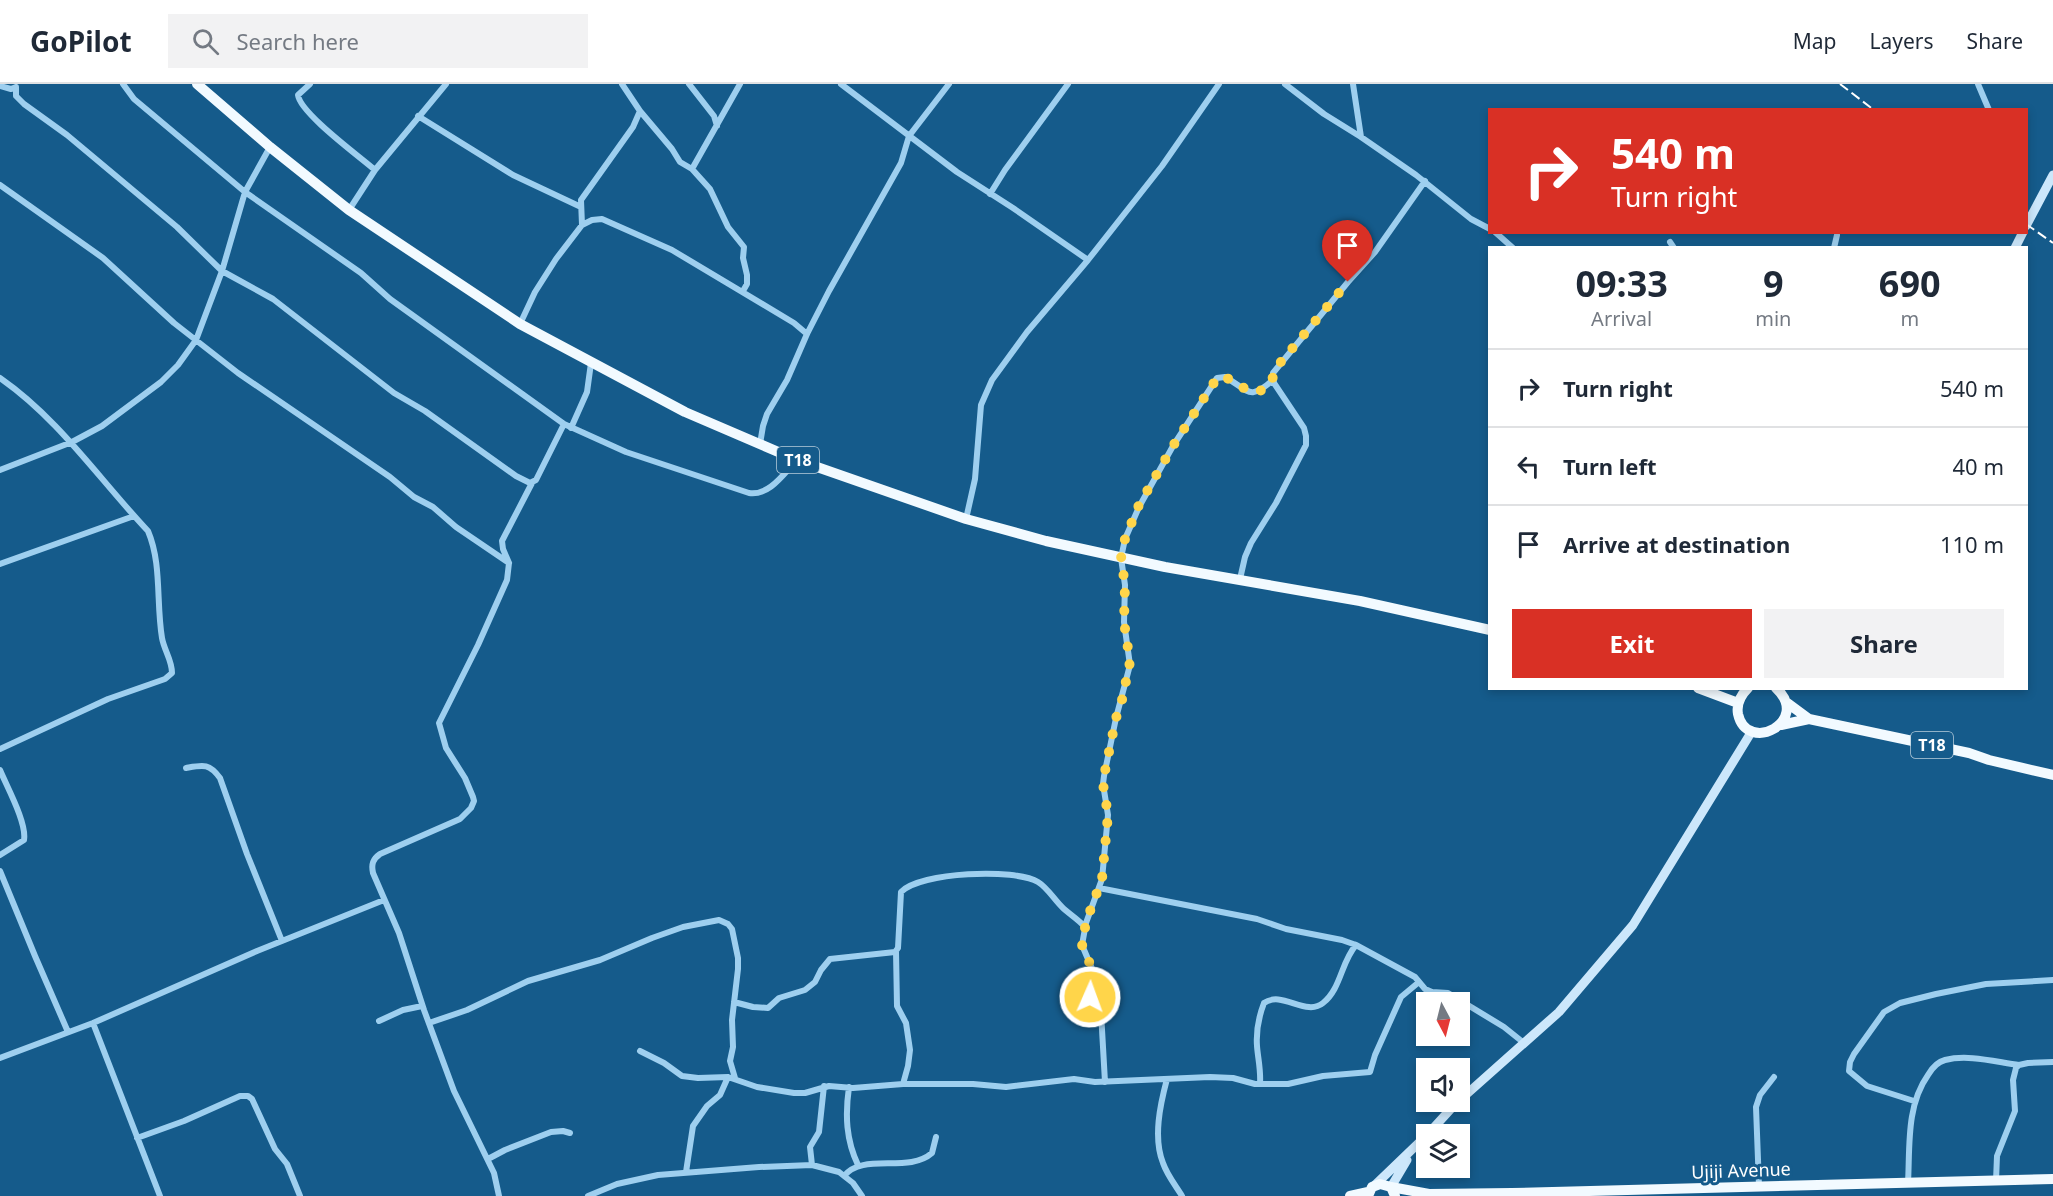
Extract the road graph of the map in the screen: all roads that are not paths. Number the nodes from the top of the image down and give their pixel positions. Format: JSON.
{"nodes":[{"id":1,"x":123,"y":84,"type":"edge"},
{"id":2,"x":197,"y":84,"type":"edge"},
{"id":3,"x":310,"y":84,"type":"edge"},
{"id":4,"x":446,"y":84,"type":"edge"},
{"id":5,"x":622,"y":84,"type":"edge"},
{"id":6,"x":690,"y":84,"type":"edge"},
{"id":7,"x":740,"y":84,"type":"edge"},
{"id":8,"x":841,"y":84,"type":"edge"},
{"id":9,"x":949,"y":84,"type":"edge"},
{"id":10,"x":1068,"y":84,"type":"edge"},
{"id":11,"x":1219,"y":84,"type":"edge"},
{"id":12,"x":1285,"y":84,"type":"edge"},
{"id":13,"x":1353,"y":84,"type":"edge"},
{"id":14,"x":1978,"y":84,"type":"edge"},
{"id":15,"x":0,"y":86,"type":"edge"},
{"id":16,"x":17,"y":86,"type":"edge"},
{"id":17,"x":1988,"y":108,"type":"edge"},
{"id":18,"x":639,"y":111,"type":"junction"},
{"id":19,"x":418,"y":116,"type":"junction"},
{"id":20,"x":717,"y":127,"type":"junction"},
{"id":21,"x":909,"y":136,"type":"junction"},
{"id":22,"x":1361,"y":136,"type":"junction"},
{"id":23,"x":270,"y":147,"type":"junction"},
{"id":24,"x":692,"y":169,"type":"junction"},
{"id":25,"x":375,"y":170,"type":"junction"},
{"id":26,"x":2053,"y":175,"type":"edge"},
{"id":27,"x":1425,"y":181,"type":"junction"},
{"id":28,"x":0,"y":185,"type":"edge"},
{"id":29,"x":245,"y":192,"type":"junction"},
{"id":30,"x":990,"y":194,"type":"junction"},
{"id":31,"x":581,"y":207,"type":"junction"},
{"id":32,"x":2031,"y":207,"type":"edge"},
{"id":33,"x":349,"y":210,"type":"junction"},
{"id":34,"x":582,"y":225,"type":"junction"},
{"id":35,"x":1488,"y":229,"type":"edge"},
{"id":36,"x":1497,"y":234,"type":"edge"},
{"id":37,"x":1837,"y":235,"type":"dead end"},
{"id":38,"x":1511,"y":246,"type":"edge"},
{"id":39,"x":1834,"y":246,"type":"edge"},
{"id":40,"x":1088,"y":260,"type":"junction"},
{"id":41,"x":222,"y":271,"type":"junction"},
{"id":42,"x":743,"y":291,"type":"junction"},
{"id":43,"x":520,"y":324,"type":"junction"},
{"id":44,"x":807,"y":334,"type":"junction"},
{"id":45,"x":196,"y":340,"type":"junction"},
{"id":46,"x":591,"y":363,"type":"junction"},
{"id":47,"x":0,"y":378,"type":"edge"},
{"id":48,"x":1273,"y":380,"type":"junction"},
{"id":49,"x":564,"y":424,"type":"junction"},
{"id":50,"x":571,"y":428,"type":"junction"},
{"id":51,"x":72,"y":442,"type":"junction"},
{"id":52,"x":760,"y":444,"type":"junction"},
{"id":53,"x":796,"y":460,"type":"junction"},
{"id":54,"x":0,"y":470,"type":"edge"},
{"id":55,"x":532,"y":483,"type":"junction"},
{"id":56,"x":134,"y":516,"type":"junction"},
{"id":57,"x":966,"y":519,"type":"junction"},
{"id":58,"x":1121,"y":558,"type":"junction"},
{"id":59,"x":509,"y":563,"type":"junction"},
{"id":60,"x":0,"y":564,"type":"edge"},
{"id":61,"x":1240,"y":579,"type":"junction"},
{"id":62,"x":1488,"y":630,"type":"edge"},
{"id":63,"x":1703,"y":690,"type":"edge"},
{"id":64,"x":1746,"y":690,"type":"edge"},
{"id":65,"x":1778,"y":690,"type":"edge"},
{"id":66,"x":1786,"y":702,"type":"junction"},
{"id":67,"x":1738,"y":703,"type":"junction"},
{"id":68,"x":1809,"y":719,"type":"junction"},
{"id":69,"x":1781,"y":725,"type":"junction"},
{"id":70,"x":1752,"y":731,"type":"junction"},
{"id":71,"x":0,"y":749,"type":"edge"},
{"id":72,"x":186,"y":768,"type":"dead end"},
{"id":73,"x":0,"y":770,"type":"edge"},
{"id":74,"x":2053,"y":775,"type":"edge"},
{"id":75,"x":0,"y":855,"type":"edge"},
{"id":76,"x":0,"y":871,"type":"edge"},
{"id":77,"x":1100,"y":888,"type":"junction"},
{"id":78,"x":384,"y":900,"type":"junction"},
{"id":79,"x":1085,"y":927,"type":"junction"},
{"id":80,"x":282,"y":941,"type":"junction"},
{"id":81,"x":1356,"y":945,"type":"junction"},
{"id":82,"x":896,"y":951,"type":"junction"},
{"id":83,"x":2053,"y":980,"type":"edge"},
{"id":84,"x":1419,"y":982,"type":"junction"},
{"id":85,"x":735,"y":1002,"type":"junction"},
{"id":86,"x":422,"y":1006,"type":"junction"},
{"id":87,"x":379,"y":1021,"type":"dead end"},
{"id":88,"x":93,"y":1023,"type":"junction"},
{"id":89,"x":429,"y":1023,"type":"junction"},
{"id":90,"x":68,"y":1032,"type":"junction"},
{"id":91,"x":1524,"y":1042,"type":"junction"},
{"id":92,"x":640,"y":1051,"type":"dead end"},
{"id":93,"x":0,"y":1058,"type":"edge"},
{"id":94,"x":2053,"y":1062,"type":"edge"},
{"id":95,"x":2019,"y":1065,"type":"junction"},
{"id":96,"x":731,"y":1077,"type":"junction"},
{"id":97,"x":1774,"y":1077,"type":"dead end"},
{"id":98,"x":1167,"y":1079,"type":"junction"},
{"id":99,"x":1105,"y":1082,"type":"junction"},
{"id":100,"x":903,"y":1084,"type":"junction"},
{"id":101,"x":1260,"y":1084,"type":"junction"},
{"id":102,"x":824,"y":1086,"type":"junction"},
{"id":103,"x":849,"y":1088,"type":"junction"},
{"id":104,"x":1470,"y":1090,"type":"edge"},
{"id":105,"x":1914,"y":1101,"type":"junction"},
{"id":106,"x":1448,"y":1112,"type":"edge"},
{"id":107,"x":1437,"y":1124,"type":"edge"},
{"id":108,"x":570,"y":1132,"type":"dead end"},
{"id":109,"x":936,"y":1137,"type":"dead end"},
{"id":110,"x":138,"y":1138,"type":"junction"},
{"id":111,"x":1416,"y":1147,"type":"edge"},
{"id":112,"x":1411,"y":1153,"type":"junction"},
{"id":113,"x":488,"y":1159,"type":"junction"},
{"id":114,"x":812,"y":1165,"type":"junction"},
{"id":115,"x":858,"y":1165,"type":"junction"},
{"id":116,"x":686,"y":1172,"type":"junction"},
{"id":117,"x":844,"y":1176,"type":"junction"},
{"id":118,"x":2053,"y":1179,"type":"edge"},
{"id":119,"x":1996,"y":1181,"type":"junction"},
{"id":120,"x":1908,"y":1183,"type":"junction"},
{"id":121,"x":1759,"y":1186,"type":"junction"},
{"id":122,"x":1371,"y":1191,"type":"edge"},
{"id":123,"x":1393,"y":1192,"type":"edge"},
{"id":124,"x":1425,"y":1195,"type":"edge"},
{"id":125,"x":160,"y":1196,"type":"edge"},
{"id":126,"x":300,"y":1196,"type":"edge"},
{"id":127,"x":499,"y":1196,"type":"edge"},
{"id":128,"x":588,"y":1196,"type":"edge"},
{"id":129,"x":862,"y":1196,"type":"edge"},
{"id":130,"x":1182,"y":1196,"type":"edge"},
{"id":131,"x":1350,"y":1196,"type":"edge"}],
"edges":[{"from":1,"to":29,"type":"street"},
{"from":2,"to":23,"type":"highway","number":"T18"},
{"from":3,"to":25,"type":"street"},
{"from":4,"to":19,"type":"street"},
{"from":5,"to":18,"type":"street"},
{"from":6,"to":20,"type":"street"},
{"from":7,"to":20,"type":"street"},
{"from":8,"to":21,"type":"street"},
{"from":9,"to":21,"type":"street"},
{"from":10,"to":30,"type":"street"},
{"from":11,"to":40,"type":"street"},
{"from":12,"to":22,"type":"street"},
{"from":13,"to":22,"type":"street"},
{"from":14,"to":17,"type":"street"},
{"from":15,"to":16,"type":"street"},
{"from":16,"to":41,"type":"street"},
{"from":18,"to":24,"type":"street"},
{"from":18,"to":31,"type":"street"},
{"from":19,"to":25,"type":"street"},
{"from":19,"to":31,"type":"street"},
{"from":20,"to":24,"type":"street"},
{"from":21,"to":30,"type":"street"},
{"from":21,"to":44,"type":"street"},
{"from":22,"to":27,"type":"street"},
{"from":23,"to":29,"type":"street"},
{"from":23,"to":33,"type":"highway","number":"T18"},
{"from":24,"to":42,"type":"street"},
{"from":25,"to":33,"type":"street"},
{"from":26,"to":32,"type":"main road"},
{"from":27,"to":35,"type":"street"},
{"from":27,"to":48,"type":"street"},
{"from":28,"to":45,"type":"street"},
{"from":29,"to":41,"type":"street"},
{"from":29,"to":49,"type":"street"},
{"from":30,"to":40,"type":"street"},
{"from":31,"to":34,"type":"street"},
{"from":33,"to":43,"type":"highway","number":"T18"},
{"from":34,"to":42,"type":"street"},
{"from":34,"to":43,"type":"street"},
{"from":36,"to":38,"type":"street"},
{"from":37,"to":39,"type":"street"},
{"from":40,"to":57,"type":"street"},
{"from":41,"to":45,"type":"street"},
{"from":41,"to":55,"type":"street"},
{"from":42,"to":44,"type":"street"},
{"from":43,"to":46,"type":"highway","number":"T18"},
{"from":44,"to":52,"type":"street"},
{"from":45,"to":51,"type":"street"},
{"from":45,"to":59,"type":"street"},
{"from":46,"to":50,"type":"street"},
{"from":46,"to":52,"type":"highway","number":"T18"},
{"from":47,"to":51,"type":"street"},
{"from":48,"to":58,"type":"street"},
{"from":48,"to":61,"type":"street"},
{"from":49,"to":50,"type":"street"},
{"from":49,"to":55,"type":"street"},
{"from":50,"to":53,"type":"street"},
{"from":51,"to":54,"type":"street"},
{"from":51,"to":56,"type":"street"},
{"from":52,"to":53,"type":"highway","number":"T18"},
{"from":53,"to":57,"type":"highway","number":"T18"},
{"from":55,"to":59,"type":"street"},
{"from":56,"to":60,"type":"street"},
{"from":56,"to":71,"type":"street"},
{"from":57,"to":58,"type":"highway","number":"T18"},
{"from":58,"to":61,"type":"highway","number":"T18"},
{"from":58,"to":77,"type":"street"},
{"from":59,"to":78,"type":"street"},
{"from":61,"to":62,"type":"highway","number":"T18"},
{"from":63,"to":67,"type":"highway"},
{"from":64,"to":67,"type":"highway"},
{"from":65,"to":66,"type":"highway"},
{"from":66,"to":68,"type":"highway","number":"T18"},
{"from":66,"to":69,"type":"highway"},
{"from":67,"to":70,"type":"highway"},
{"from":68,"to":69,"type":"highway","number":"T18"},
{"from":68,"to":74,"type":"highway","number":"T18"},
{"from":69,"to":70,"type":"highway"},
{"from":70,"to":91,"type":"main road"},
{"from":72,"to":80,"type":"street"},
{"from":73,"to":75,"type":"street"},
{"from":76,"to":90,"type":"street"},
{"from":77,"to":79,"type":"street"},
{"from":77,"to":81,"type":"street"},
{"from":78,"to":80,"type":"street"},
{"from":78,"to":86,"type":"street"},
{"from":79,"to":82,"type":"street"},
{"from":79,"to":99,"type":"street"},
{"from":80,"to":88,"type":"street"},
{"from":81,"to":84,"type":"street"},
{"from":81,"to":101,"type":"street"},
{"from":82,"to":85,"type":"street"},
{"from":82,"to":100,"type":"street"},
{"from":83,"to":105,"type":"street"},
{"from":84,"to":91,"type":"street"},
{"from":84,"to":101,"type":"street"},
{"from":85,"to":89,"type":"street"},
{"from":85,"to":96,"type":"street"},
{"from":86,"to":87,"type":"street"},
{"from":86,"to":89,"type":"street"},
{"from":88,"to":90,"type":"street"},
{"from":88,"to":110,"type":"street"},
{"from":89,"to":113,"type":"street"},
{"from":90,"to":93,"type":"street"},
{"from":91,"to":104,"type":"main road"},
{"from":92,"to":96,"type":"street"},
{"from":94,"to":95,"type":"street"},
{"from":95,"to":105,"type":"street"},
{"from":95,"to":119,"type":"street"},
{"from":96,"to":102,"type":"street"},
{"from":96,"to":116,"type":"street"},
{"from":97,"to":121,"type":"street"},
{"from":98,"to":99,"type":"street"},
{"from":98,"to":101,"type":"street"},
{"from":98,"to":130,"type":"street"},
{"from":99,"to":100,"type":"street"},
{"from":100,"to":103,"type":"street"},
{"from":102,"to":103,"type":"street"},
{"from":102,"to":114,"type":"street"},
{"from":103,"to":115,"type":"street"},
{"from":105,"to":120,"type":"street"},
{"from":106,"to":107,"type":"main road"},
{"from":108,"to":113,"type":"street"},
{"from":109,"to":115,"type":"street"},
{"from":110,"to":125,"type":"street"},
{"from":110,"to":126,"type":"street"},
{"from":111,"to":112,"type":"main road"},
{"from":112,"to":122,"type":"main road"},
{"from":112,"to":123,"type":"main road"},
{"from":113,"to":127,"type":"street"},
{"from":114,"to":116,"type":"street"},
{"from":114,"to":117,"type":"street"},
{"from":115,"to":117,"type":"street"},
{"from":116,"to":128,"type":"street"},
{"from":117,"to":129,"type":"street"},
{"from":118,"to":119,"type":"highway","name":"Ujiji Avenue"},
{"from":119,"to":120,"type":"highway","name":"Ujiji Avenue"},
{"from":120,"to":121,"type":"highway","name":"Ujiji Avenue"},
{"from":121,"to":124,"type":"highway","name":"Ujiji Avenue"},
{"from":122,"to":123,"type":"highway","name":"Ujiji Avenue"},
{"from":122,"to":131,"type":"highway","name":"Ujiji Avenue"},
{"from":123,"to":124,"type":"highway","name":"Ujiji Avenue"}]}
